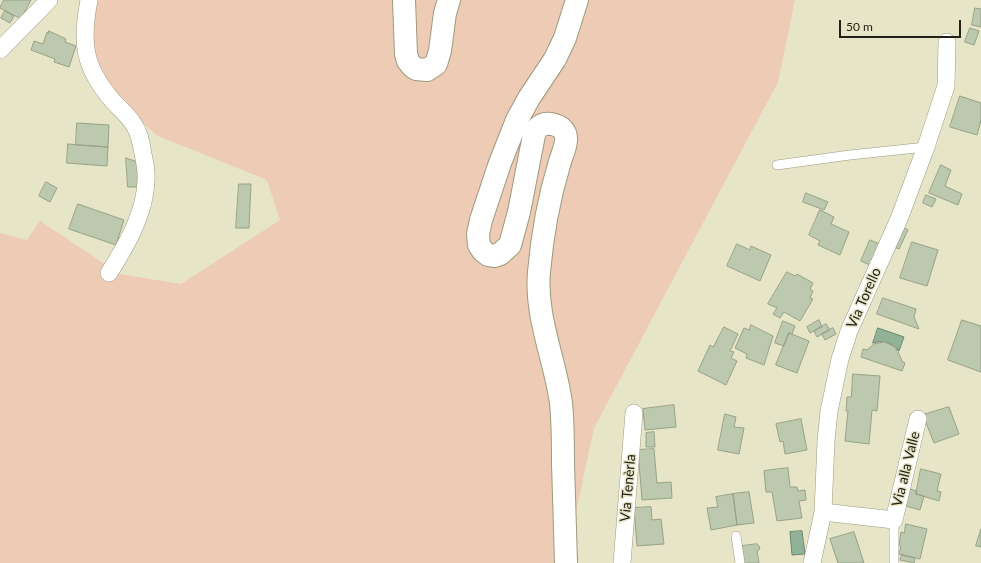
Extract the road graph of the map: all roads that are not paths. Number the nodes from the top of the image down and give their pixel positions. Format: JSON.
{"nodes":[{"id":1,"x":49,"y":0,"type":"edge"},
{"id":2,"x":89,"y":0,"type":"edge"},
{"id":3,"x":404,"y":0,"type":"edge"},
{"id":4,"x":450,"y":0,"type":"edge"},
{"id":5,"x":577,"y":0,"type":"edge"},
{"id":6,"x":947,"y":42,"type":"dead end"},
{"id":7,"x":0,"y":50,"type":"edge"},
{"id":8,"x":926,"y":147,"type":"junction"},
{"id":9,"x":777,"y":165,"type":"dead end"},
{"id":10,"x":109,"y":274,"type":"dead end"},
{"id":11,"x":634,"y":413,"type":"dead end"},
{"id":12,"x":918,"y":419,"type":"dead end"},
{"id":13,"x":823,"y":512,"type":"junction"},
{"id":14,"x":894,"y":520,"type":"junction"},
{"id":15,"x":736,"y":536,"type":"dead end"},
{"id":16,"x":894,"y":562,"type":"dead end"},
{"id":17,"x":566,"y":563,"type":"edge"},
{"id":18,"x":622,"y":563,"type":"edge"},
{"id":19,"x":740,"y":563,"type":"edge"},
{"id":20,"x":812,"y":563,"type":"edge"}],
"edges":[{"from":1,"to":7,"type":"street"},
{"from":2,"to":10,"type":"street"},
{"from":3,"to":4,"type":"street"},
{"from":5,"to":17,"type":"street"},
{"from":6,"to":8,"type":"street","name":"Via Torello"},
{"from":8,"to":9,"type":"lane"},
{"from":8,"to":13,"type":"street","name":"Via Torello"},
{"from":11,"to":18,"type":"street","name":"Via Tenèrla"},
{"from":12,"to":14,"type":"street","name":"Via alla Valle"},
{"from":13,"to":14,"type":"street","name":"Via alla Valle"},
{"from":13,"to":20,"type":"street","name":"Via Torello"},
{"from":14,"to":16,"type":"lane"},
{"from":15,"to":19,"type":"lane"}]}
